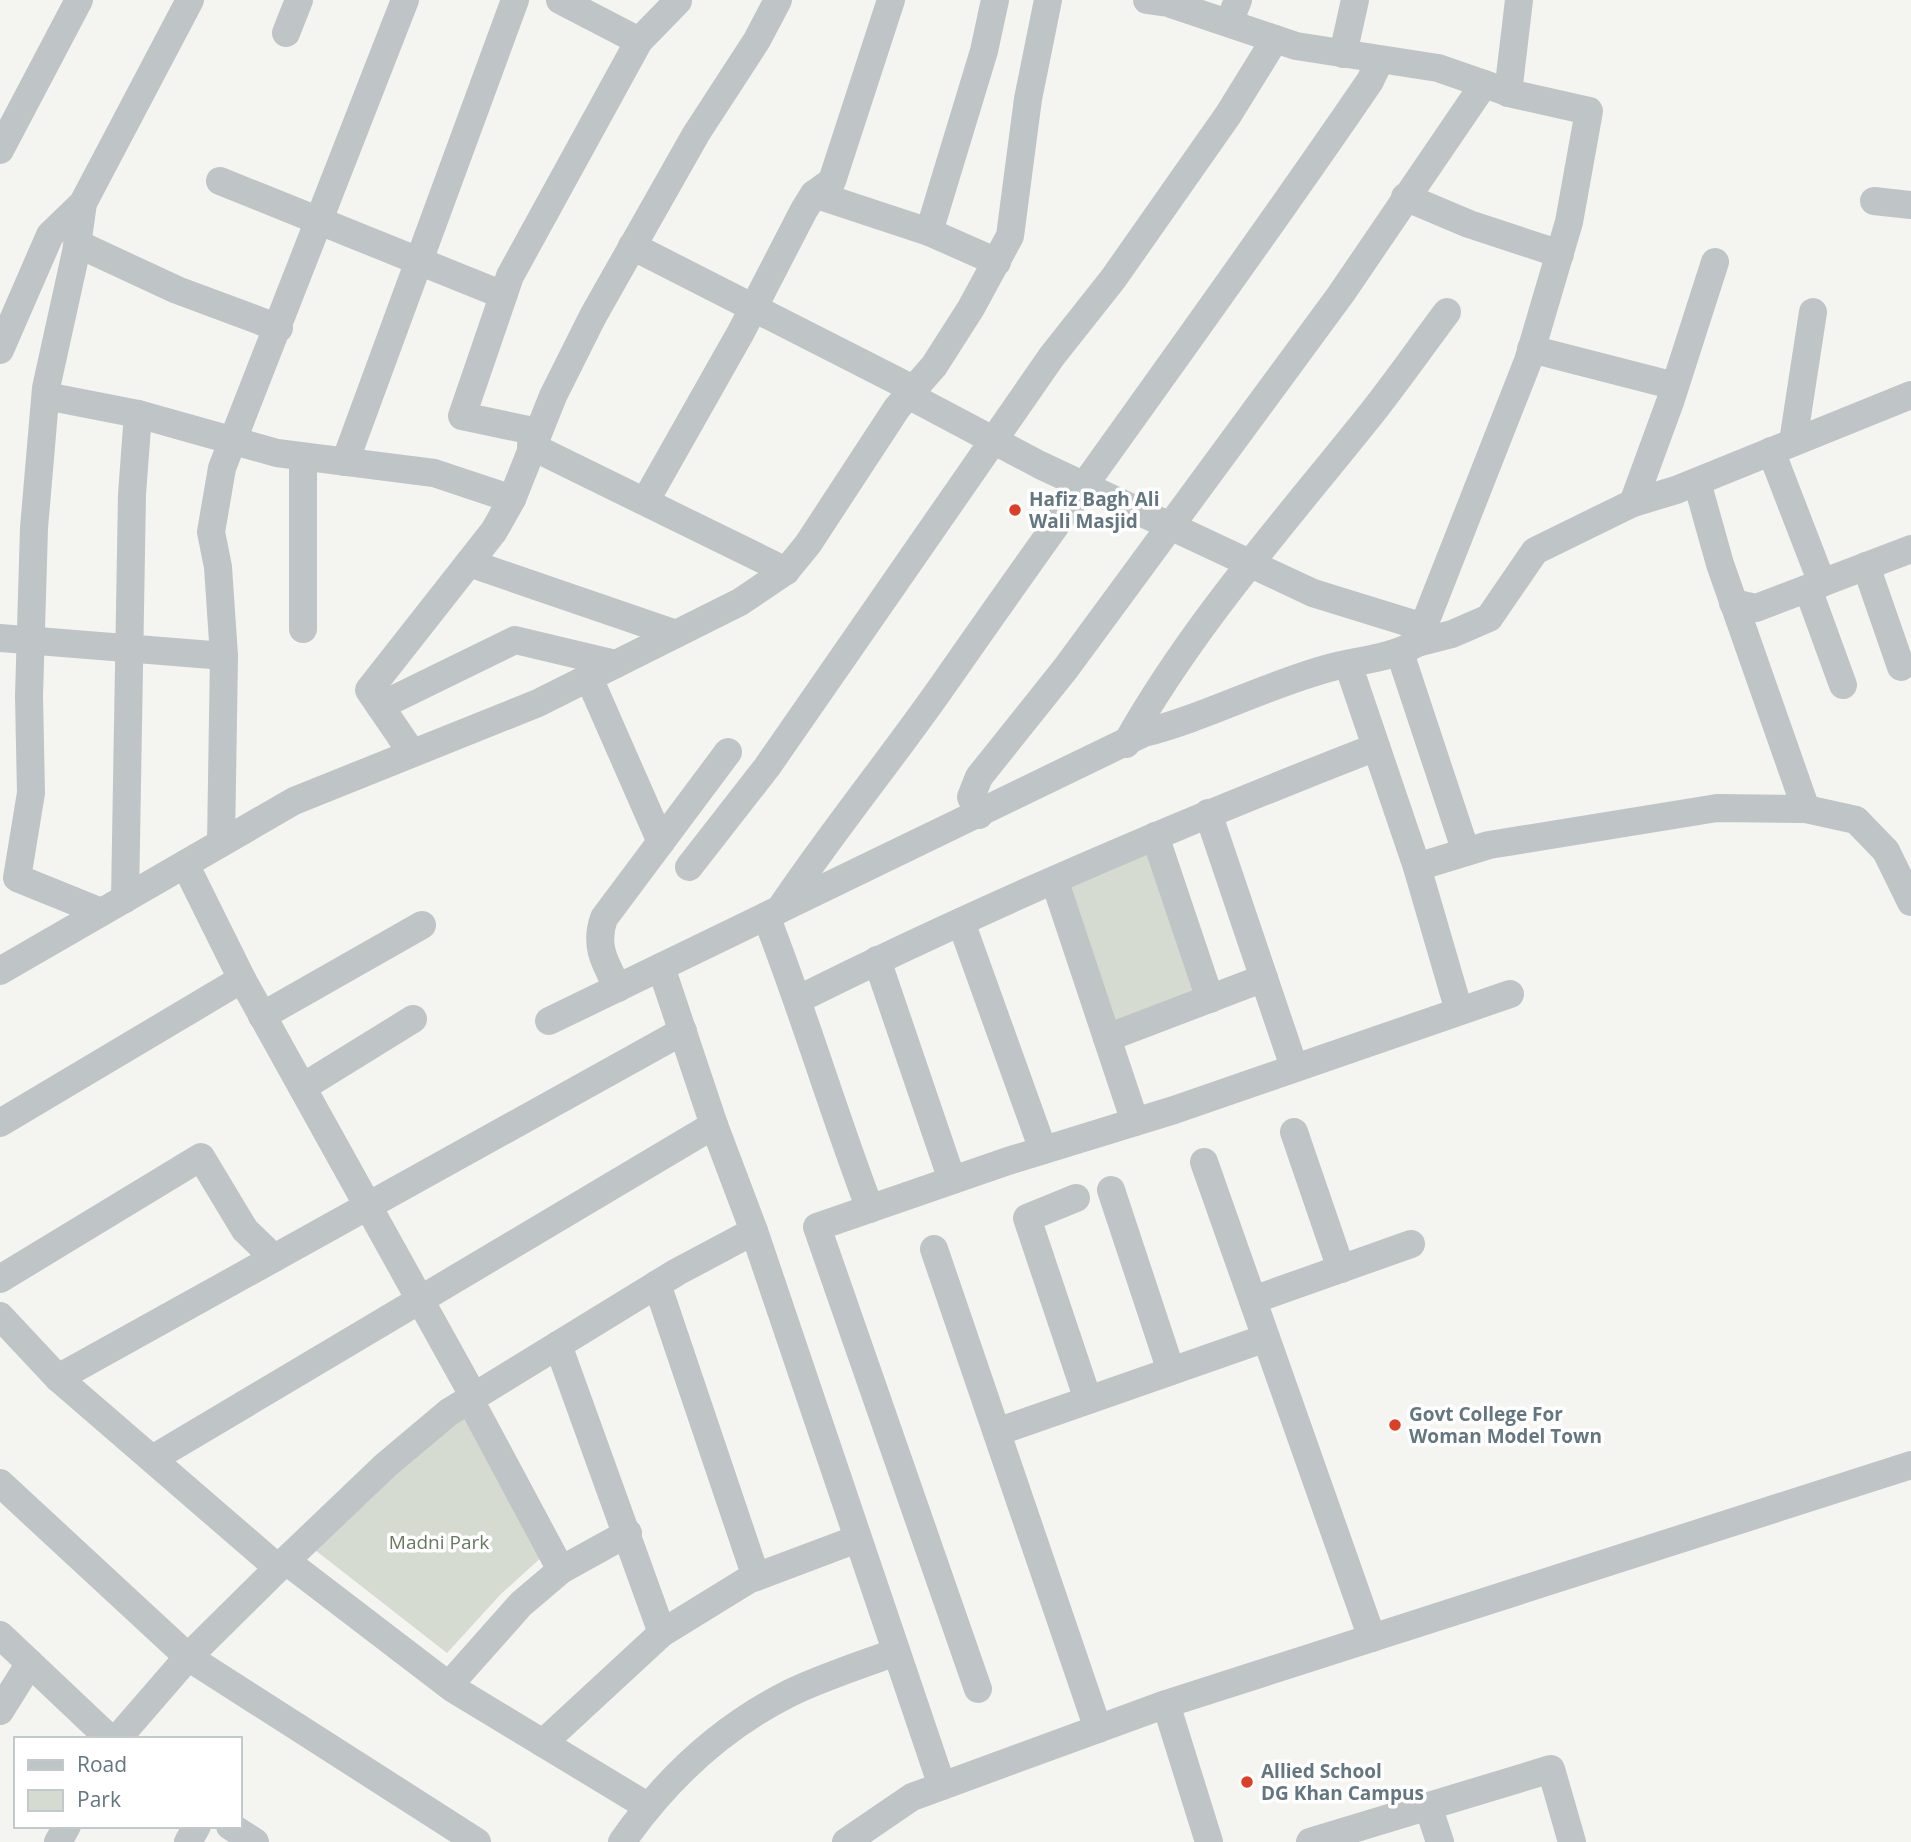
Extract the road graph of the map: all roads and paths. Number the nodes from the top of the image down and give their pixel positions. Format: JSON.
{"nodes":[{"id":1,"x":79,"y":0,"type":"edge"},
{"id":2,"x":190,"y":0,"type":"edge"},
{"id":3,"x":299,"y":0,"type":"edge"},
{"id":4,"x":405,"y":0,"type":"edge"},
{"id":5,"x":515,"y":0,"type":"edge"},
{"id":6,"x":778,"y":0,"type":"edge"},
{"id":7,"x":891,"y":0,"type":"edge"},
{"id":8,"x":996,"y":0,"type":"edge"},
{"id":9,"x":1048,"y":0,"type":"edge"},
{"id":10,"x":1147,"y":0,"type":"edge"},
{"id":11,"x":1355,"y":0,"type":"edge"},
{"id":12,"x":1519,"y":0,"type":"edge"},
{"id":13,"x":678,"y":1,"type":"edge"},
{"id":14,"x":569,"y":2,"type":"edge"},
{"id":15,"x":1233,"y":12,"type":"edge"},
{"id":16,"x":286,"y":33,"type":"dead end"},
{"id":17,"x":1275,"y":39,"type":"junction"},
{"id":18,"x":639,"y":41,"type":"junction"},
{"id":19,"x":1343,"y":54,"type":"junction"},
{"id":20,"x":1380,"y":60,"type":"junction"},
{"id":21,"x":1496,"y":88,"type":"junction"},
{"id":22,"x":0,"y":149,"type":"edge"},
{"id":23,"x":220,"y":181,"type":"dead end"},
{"id":24,"x":814,"y":194,"type":"junction"},
{"id":25,"x":1405,"y":197,"type":"junction"},
{"id":26,"x":1874,"y":201,"type":"dead end"},
{"id":27,"x":83,"y":203,"type":"junction"},
{"id":28,"x":1911,"y":205,"type":"edge"},
{"id":29,"x":320,"y":222,"type":"junction"},
{"id":30,"x":929,"y":232,"type":"junction"},
{"id":31,"x":78,"y":244,"type":"junction"},
{"id":32,"x":632,"y":246,"type":"junction"},
{"id":33,"x":1560,"y":254,"type":"junction"},
{"id":34,"x":419,"y":261,"type":"junction"},
{"id":35,"x":997,"y":262,"type":"junction"},
{"id":36,"x":1715,"y":262,"type":"dead end"},
{"id":37,"x":503,"y":295,"type":"junction"},
{"id":38,"x":754,"y":306,"type":"junction"},
{"id":39,"x":1447,"y":312,"type":"dead end"},
{"id":40,"x":1813,"y":312,"type":"dead end"},
{"id":41,"x":279,"y":328,"type":"junction"},
{"id":42,"x":0,"y":349,"type":"edge"},
{"id":43,"x":1531,"y":349,"type":"junction"},
{"id":44,"x":1675,"y":386,"type":"junction"},
{"id":45,"x":911,"y":392,"type":"junction"},
{"id":46,"x":1911,"y":395,"type":"edge"},
{"id":47,"x":46,"y":396,"type":"junction"},
{"id":48,"x":138,"y":414,"type":"junction"},
{"id":49,"x":534,"y":439,"type":"junction"},
{"id":50,"x":235,"y":442,"type":"junction"},
{"id":51,"x":994,"y":442,"type":"junction"},
{"id":52,"x":1782,"y":447,"type":"junction"},
{"id":53,"x":303,"y":457,"type":"junction"},
{"id":54,"x":345,"y":462,"type":"junction"},
{"id":55,"x":1697,"y":482,"type":"junction"},
{"id":56,"x":1084,"y":484,"type":"junction"},
{"id":57,"x":512,"y":499,"type":"junction"},
{"id":58,"x":646,"y":500,"type":"junction"},
{"id":59,"x":1633,"y":503,"type":"junction"},
{"id":60,"x":1171,"y":525,"type":"junction"},
{"id":61,"x":1911,"y":549,"type":"edge"},
{"id":62,"x":469,"y":563,"type":"junction"},
{"id":63,"x":1251,"y":563,"type":"junction"},
{"id":64,"x":1866,"y":566,"type":"junction"},
{"id":65,"x":786,"y":571,"type":"junction"},
{"id":66,"x":1815,"y":586,"type":"junction"},
{"id":67,"x":1733,"y":603,"type":"junction"},
{"id":68,"x":303,"y":629,"type":"dead end"},
{"id":69,"x":676,"y":634,"type":"junction"},
{"id":70,"x":0,"y":638,"type":"edge"},
{"id":71,"x":31,"y":641,"type":"junction"},
{"id":72,"x":1414,"y":641,"type":"junction"},
{"id":73,"x":129,"y":649,"type":"junction"},
{"id":74,"x":223,"y":656,"type":"junction"},
{"id":75,"x":616,"y":664,"type":"junction"},
{"id":76,"x":1348,"y":664,"type":"junction"},
{"id":77,"x":1902,"y":667,"type":"dead end"},
{"id":78,"x":589,"y":678,"type":"junction"},
{"id":79,"x":1843,"y":685,"type":"dead end"},
{"id":80,"x":380,"y":706,"type":"junction"},
{"id":81,"x":1126,"y":744,"type":"junction"},
{"id":82,"x":1376,"y":747,"type":"junction"},
{"id":83,"x":728,"y":752,"type":"dead end"},
{"id":84,"x":412,"y":753,"type":"junction"},
{"id":85,"x":1806,"y":809,"type":"junction"},
{"id":86,"x":1208,"y":813,"type":"junction"},
{"id":87,"x":979,"y":815,"type":"junction"},
{"id":88,"x":1156,"y":836,"type":"junction"},
{"id":89,"x":661,"y":842,"type":"junction"},
{"id":90,"x":221,"y":843,"type":"junction"},
{"id":91,"x":1466,"y":852,"type":"junction"},
{"id":92,"x":185,"y":864,"type":"junction"},
{"id":93,"x":689,"y":867,"type":"dead end"},
{"id":94,"x":1417,"y":867,"type":"junction"},
{"id":95,"x":1055,"y":882,"type":"junction"},
{"id":96,"x":1911,"y":902,"type":"edge"},
{"id":97,"x":113,"y":905,"type":"junction"},
{"id":98,"x":773,"y":913,"type":"junction"},
{"id":99,"x":961,"y":922,"type":"junction"},
{"id":100,"x":422,"y":925,"type":"dead end"},
{"id":101,"x":877,"y":960,"type":"junction"},
{"id":102,"x":661,"y":967,"type":"junction"},
{"id":103,"x":0,"y":971,"type":"edge"},
{"id":104,"x":1264,"y":978,"type":"junction"},
{"id":105,"x":242,"y":979,"type":"junction"},
{"id":106,"x":618,"y":988,"type":"junction"},
{"id":107,"x":1510,"y":994,"type":"dead end"},
{"id":108,"x":799,"y":999,"type":"junction"},
{"id":109,"x":1210,"y":999,"type":"junction"},
{"id":110,"x":1459,"y":1011,"type":"junction"},
{"id":111,"x":262,"y":1016,"type":"junction"},
{"id":112,"x":413,"y":1019,"type":"dead end"},
{"id":113,"x":549,"y":1021,"type":"dead end"},
{"id":114,"x":682,"y":1031,"type":"junction"},
{"id":115,"x":1107,"y":1038,"type":"junction"},
{"id":116,"x":1294,"y":1067,"type":"junction"},
{"id":117,"x":303,"y":1087,"type":"junction"},
{"id":118,"x":1136,"y":1122,"type":"junction"},
{"id":119,"x":0,"y":1123,"type":"edge"},
{"id":120,"x":714,"y":1125,"type":"junction"},
{"id":121,"x":1294,"y":1132,"type":"dead end"},
{"id":122,"x":1043,"y":1150,"type":"junction"},
{"id":123,"x":1204,"y":1162,"type":"dead end"},
{"id":124,"x":952,"y":1180,"type":"junction"},
{"id":125,"x":1111,"y":1190,"type":"dead end"},
{"id":126,"x":1076,"y":1198,"type":"dead end"},
{"id":127,"x":368,"y":1206,"type":"junction"},
{"id":128,"x":870,"y":1209,"type":"junction"},
{"id":129,"x":754,"y":1231,"type":"junction"},
{"id":130,"x":1411,"y":1244,"type":"dead end"},
{"id":131,"x":934,"y":1249,"type":"dead end"},
{"id":132,"x":274,"y":1258,"type":"junction"},
{"id":133,"x":1341,"y":1269,"type":"junction"},
{"id":134,"x":0,"y":1279,"type":"edge"},
{"id":135,"x":657,"y":1284,"type":"junction"},
{"id":136,"x":421,"y":1300,"type":"junction"},
{"id":137,"x":1253,"y":1300,"type":"junction"},
{"id":138,"x":0,"y":1316,"type":"edge"},
{"id":139,"x":1266,"y":1338,"type":"junction"},
{"id":140,"x":558,"y":1345,"type":"junction"},
{"id":141,"x":1171,"y":1371,"type":"junction"},
{"id":142,"x":58,"y":1378,"type":"junction"},
{"id":143,"x":472,"y":1399,"type":"junction"},
{"id":144,"x":1088,"y":1400,"type":"junction"},
{"id":145,"x":997,"y":1432,"type":"junction"},
{"id":146,"x":154,"y":1458,"type":"junction"},
{"id":147,"x":1911,"y":1465,"type":"edge"},
{"id":148,"x":0,"y":1483,"type":"edge"},
{"id":149,"x":628,"y":1533,"type":"junction"},
{"id":150,"x":857,"y":1539,"type":"junction"},
{"id":151,"x":282,"y":1564,"type":"junction"},
{"id":152,"x":561,"y":1570,"type":"junction"},
{"id":153,"x":756,"y":1577,"type":"junction"},
{"id":154,"x":662,"y":1633,"type":"junction"},
{"id":155,"x":0,"y":1635,"type":"edge"},
{"id":156,"x":1372,"y":1638,"type":"junction"},
{"id":157,"x":896,"y":1652,"type":"junction"},
{"id":158,"x":188,"y":1657,"type":"junction"},
{"id":159,"x":30,"y":1663,"type":"junction"},
{"id":160,"x":449,"y":1685,"type":"junction"},
{"id":161,"x":978,"y":1689,"type":"dead end"},
{"id":162,"x":1166,"y":1704,"type":"junction"},
{"id":163,"x":0,"y":1711,"type":"edge"},
{"id":164,"x":1098,"y":1729,"type":"junction"},
{"id":165,"x":108,"y":1737,"type":"edge"},
{"id":166,"x":119,"y":1737,"type":"edge"},
{"id":167,"x":543,"y":1743,"type":"junction"},
{"id":168,"x":942,"y":1786,"type":"junction"},
{"id":169,"x":647,"y":1806,"type":"junction"},
{"id":170,"x":1428,"y":1806,"type":"junction"},
{"id":171,"x":232,"y":1828,"type":"edge"},
{"id":172,"x":255,"y":1842,"type":"edge"},
{"id":173,"x":477,"y":1842,"type":"edge"},
{"id":174,"x":622,"y":1842,"type":"edge"},
{"id":175,"x":846,"y":1842,"type":"edge"},
{"id":176,"x":1209,"y":1842,"type":"edge"},
{"id":177,"x":1310,"y":1842,"type":"edge"},
{"id":178,"x":1440,"y":1842,"type":"edge"},
{"id":179,"x":1572,"y":1842,"type":"edge"}],
"edges":[{"from":1,"to":22,"type":"street"},
{"from":2,"to":27,"type":"street"},
{"from":3,"to":16,"type":"street"},
{"from":4,"to":29,"type":"street"},
{"from":5,"to":34,"type":"street"},
{"from":6,"to":32,"type":"street"},
{"from":7,"to":24,"type":"street"},
{"from":8,"to":30,"type":"street"},
{"from":9,"to":35,"type":"street"},
{"from":10,"to":15,"type":"street"},
{"from":11,"to":19,"type":"street"},
{"from":12,"to":21,"type":"street"},
{"from":13,"to":18,"type":"street"},
{"from":14,"to":18,"type":"street"},
{"from":15,"to":17,"type":"street"},
{"from":17,"to":19,"type":"street"},
{"from":17,"to":51,"type":"street"},
{"from":18,"to":37,"type":"street"},
{"from":19,"to":20,"type":"street"},
{"from":20,"to":21,"type":"street"},
{"from":20,"to":56,"type":"street"},
{"from":21,"to":25,"type":"street"},
{"from":21,"to":33,"type":"street"},
{"from":23,"to":29,"type":"street"},
{"from":24,"to":30,"type":"street"},
{"from":24,"to":38,"type":"street"},
{"from":25,"to":33,"type":"street"},
{"from":25,"to":60,"type":"street"},
{"from":26,"to":28,"type":"street"},
{"from":27,"to":31,"type":"street"},
{"from":27,"to":42,"type":"street"},
{"from":29,"to":34,"type":"street"},
{"from":29,"to":41,"type":"street"},
{"from":30,"to":35,"type":"street"},
{"from":31,"to":41,"type":"street"},
{"from":31,"to":47,"type":"street"},
{"from":32,"to":38,"type":"street"},
{"from":32,"to":49,"type":"street"},
{"from":33,"to":43,"type":"street"},
{"from":34,"to":37,"type":"street"},
{"from":34,"to":54,"type":"street"},
{"from":35,"to":45,"type":"street"},
{"from":36,"to":44,"type":"street"},
{"from":37,"to":49,"type":"street"},
{"from":38,"to":45,"type":"street"},
{"from":38,"to":58,"type":"street"},
{"from":39,"to":63,"type":"street"},
{"from":40,"to":52,"type":"street"},
{"from":41,"to":50,"type":"street"},
{"from":43,"to":44,"type":"street"},
{"from":43,"to":72,"type":"street"},
{"from":44,"to":59,"type":"street"},
{"from":45,"to":51,"type":"street"},
{"from":45,"to":65,"type":"street"},
{"from":46,"to":52,"type":"street"},
{"from":47,"to":48,"type":"street"},
{"from":47,"to":71,"type":"street"},
{"from":48,"to":50,"type":"street"},
{"from":48,"to":73,"type":"street"},
{"from":49,"to":57,"type":"street"},
{"from":49,"to":58,"type":"street"},
{"from":50,"to":53,"type":"street"},
{"from":50,"to":74,"type":"street"},
{"from":51,"to":56,"type":"street"},
{"from":51,"to":93,"type":"street"},
{"from":52,"to":55,"type":"street"},
{"from":52,"to":66,"type":"street"},
{"from":53,"to":54,"type":"street"},
{"from":53,"to":68,"type":"street"},
{"from":54,"to":57,"type":"street"},
{"from":55,"to":59,"type":"street"},
{"from":55,"to":67,"type":"street"},
{"from":56,"to":60,"type":"street"},
{"from":56,"to":98,"type":"street"},
{"from":57,"to":62,"type":"street"},
{"from":58,"to":65,"type":"street"},
{"from":59,"to":72,"type":"street"},
{"from":60,"to":63,"type":"street"},
{"from":60,"to":87,"type":"street"},
{"from":61,"to":64,"type":"street"},
{"from":62,"to":69,"type":"street"},
{"from":62,"to":80,"type":"street"},
{"from":63,"to":72,"type":"street"},
{"from":63,"to":81,"type":"street"},
{"from":64,"to":66,"type":"street"},
{"from":64,"to":77,"type":"street"},
{"from":65,"to":69,"type":"street"},
{"from":66,"to":67,"type":"street"},
{"from":66,"to":79,"type":"street"},
{"from":67,"to":85,"type":"street"},
{"from":69,"to":75,"type":"street"},
{"from":70,"to":71,"type":"street"},
{"from":71,"to":73,"type":"street"},
{"from":71,"to":97,"type":"street"},
{"from":72,"to":76,"type":"street"},
{"from":72,"to":91,"type":"street"},
{"from":73,"to":74,"type":"street"},
{"from":73,"to":97,"type":"street"},
{"from":74,"to":90,"type":"street"},
{"from":75,"to":78,"type":"street"},
{"from":75,"to":80,"type":"street"},
{"from":76,"to":81,"type":"street"},
{"from":76,"to":82,"type":"street"},
{"from":78,"to":84,"type":"street"},
{"from":78,"to":89,"type":"street"},
{"from":80,"to":84,"type":"street"},
{"from":81,"to":87,"type":"street"},
{"from":82,"to":86,"type":"street"},
{"from":82,"to":94,"type":"street"},
{"from":83,"to":89,"type":"street"},
{"from":84,"to":90,"type":"street"},
{"from":85,"to":91,"type":"street"},
{"from":85,"to":96,"type":"street"},
{"from":86,"to":88,"type":"street"},
{"from":86,"to":104,"type":"street"},
{"from":87,"to":98,"type":"street"},
{"from":88,"to":95,"type":"street"},
{"from":88,"to":109,"type":"street"},
{"from":89,"to":106,"type":"street"},
{"from":90,"to":92,"type":"street"},
{"from":91,"to":94,"type":"street"},
{"from":92,"to":97,"type":"street"},
{"from":92,"to":105,"type":"street"},
{"from":94,"to":110,"type":"street"},
{"from":95,"to":99,"type":"street"},
{"from":95,"to":115,"type":"street"},
{"from":97,"to":103,"type":"street"},
{"from":98,"to":102,"type":"street"},
{"from":98,"to":108,"type":"street"},
{"from":99,"to":101,"type":"street"},
{"from":99,"to":122,"type":"street"},
{"from":100,"to":111,"type":"street"},
{"from":101,"to":108,"type":"street"},
{"from":101,"to":124,"type":"street"},
{"from":102,"to":106,"type":"street"},
{"from":102,"to":114,"type":"street"},
{"from":104,"to":109,"type":"street"},
{"from":104,"to":116,"type":"street"},
{"from":105,"to":111,"type":"street"},
{"from":105,"to":119,"type":"street"},
{"from":106,"to":113,"type":"street"},
{"from":107,"to":110,"type":"street"},
{"from":108,"to":128,"type":"street"},
{"from":109,"to":115,"type":"street"},
{"from":110,"to":116,"type":"street"},
{"from":111,"to":117,"type":"street"},
{"from":112,"to":117,"type":"street"},
{"from":114,"to":120,"type":"street"},
{"from":114,"to":127,"type":"street"},
{"from":115,"to":118,"type":"street"},
{"from":116,"to":118,"type":"street"},
{"from":117,"to":127,"type":"street"},
{"from":118,"to":122,"type":"street"},
{"from":120,"to":129,"type":"street"},
{"from":120,"to":136,"type":"street"},
{"from":121,"to":133,"type":"street"},
{"from":122,"to":124,"type":"street"},
{"from":123,"to":137,"type":"street"},
{"from":124,"to":128,"type":"street"},
{"from":125,"to":141,"type":"street"},
{"from":126,"to":144,"type":"street"},
{"from":127,"to":132,"type":"street"},
{"from":127,"to":136,"type":"street"},
{"from":128,"to":161,"type":"street"},
{"from":129,"to":135,"type":"street"},
{"from":129,"to":150,"type":"street"},
{"from":130,"to":133,"type":"street"},
{"from":131,"to":145,"type":"street"},
{"from":132,"to":134,"type":"street"},
{"from":132,"to":142,"type":"street"},
{"from":133,"to":137,"type":"street"},
{"from":135,"to":140,"type":"street"},
{"from":135,"to":153,"type":"street"},
{"from":136,"to":143,"type":"street"},
{"from":136,"to":146,"type":"street"},
{"from":137,"to":139,"type":"street"},
{"from":138,"to":142,"type":"street"},
{"from":139,"to":141,"type":"street"},
{"from":139,"to":156,"type":"street"},
{"from":140,"to":143,"type":"street"},
{"from":140,"to":149,"type":"street"},
{"from":141,"to":144,"type":"street"},
{"from":142,"to":146,"type":"street"},
{"from":143,"to":151,"type":"street"},
{"from":143,"to":152,"type":"street"},
{"from":144,"to":145,"type":"street"},
{"from":145,"to":164,"type":"street"},
{"from":146,"to":151,"type":"street"},
{"from":147,"to":156,"type":"street"},
{"from":148,"to":158,"type":"street"},
{"from":149,"to":152,"type":"street"},
{"from":149,"to":154,"type":"street"},
{"from":150,"to":153,"type":"street"},
{"from":150,"to":157,"type":"street"},
{"from":151,"to":158,"type":"street"},
{"from":151,"to":160,"type":"street"},
{"from":152,"to":160,"type":"street"},
{"from":153,"to":154,"type":"street"},
{"from":154,"to":167,"type":"street"},
{"from":155,"to":159,"type":"street"},
{"from":156,"to":162,"type":"street"},
{"from":157,"to":168,"type":"street"},
{"from":157,"to":169,"type":"street"},
{"from":158,"to":166,"type":"street"},
{"from":158,"to":173,"type":"street"},
{"from":159,"to":163,"type":"street"},
{"from":159,"to":165,"type":"street"},
{"from":160,"to":167,"type":"street"},
{"from":162,"to":164,"type":"street"},
{"from":162,"to":176,"type":"street"},
{"from":164,"to":168,"type":"street"},
{"from":167,"to":169,"type":"street"},
{"from":168,"to":175,"type":"street"},
{"from":169,"to":174,"type":"street"},
{"from":170,"to":177,"type":"street"},
{"from":170,"to":178,"type":"street"},
{"from":170,"to":179,"type":"street"},
{"from":171,"to":172,"type":"street"}]}
